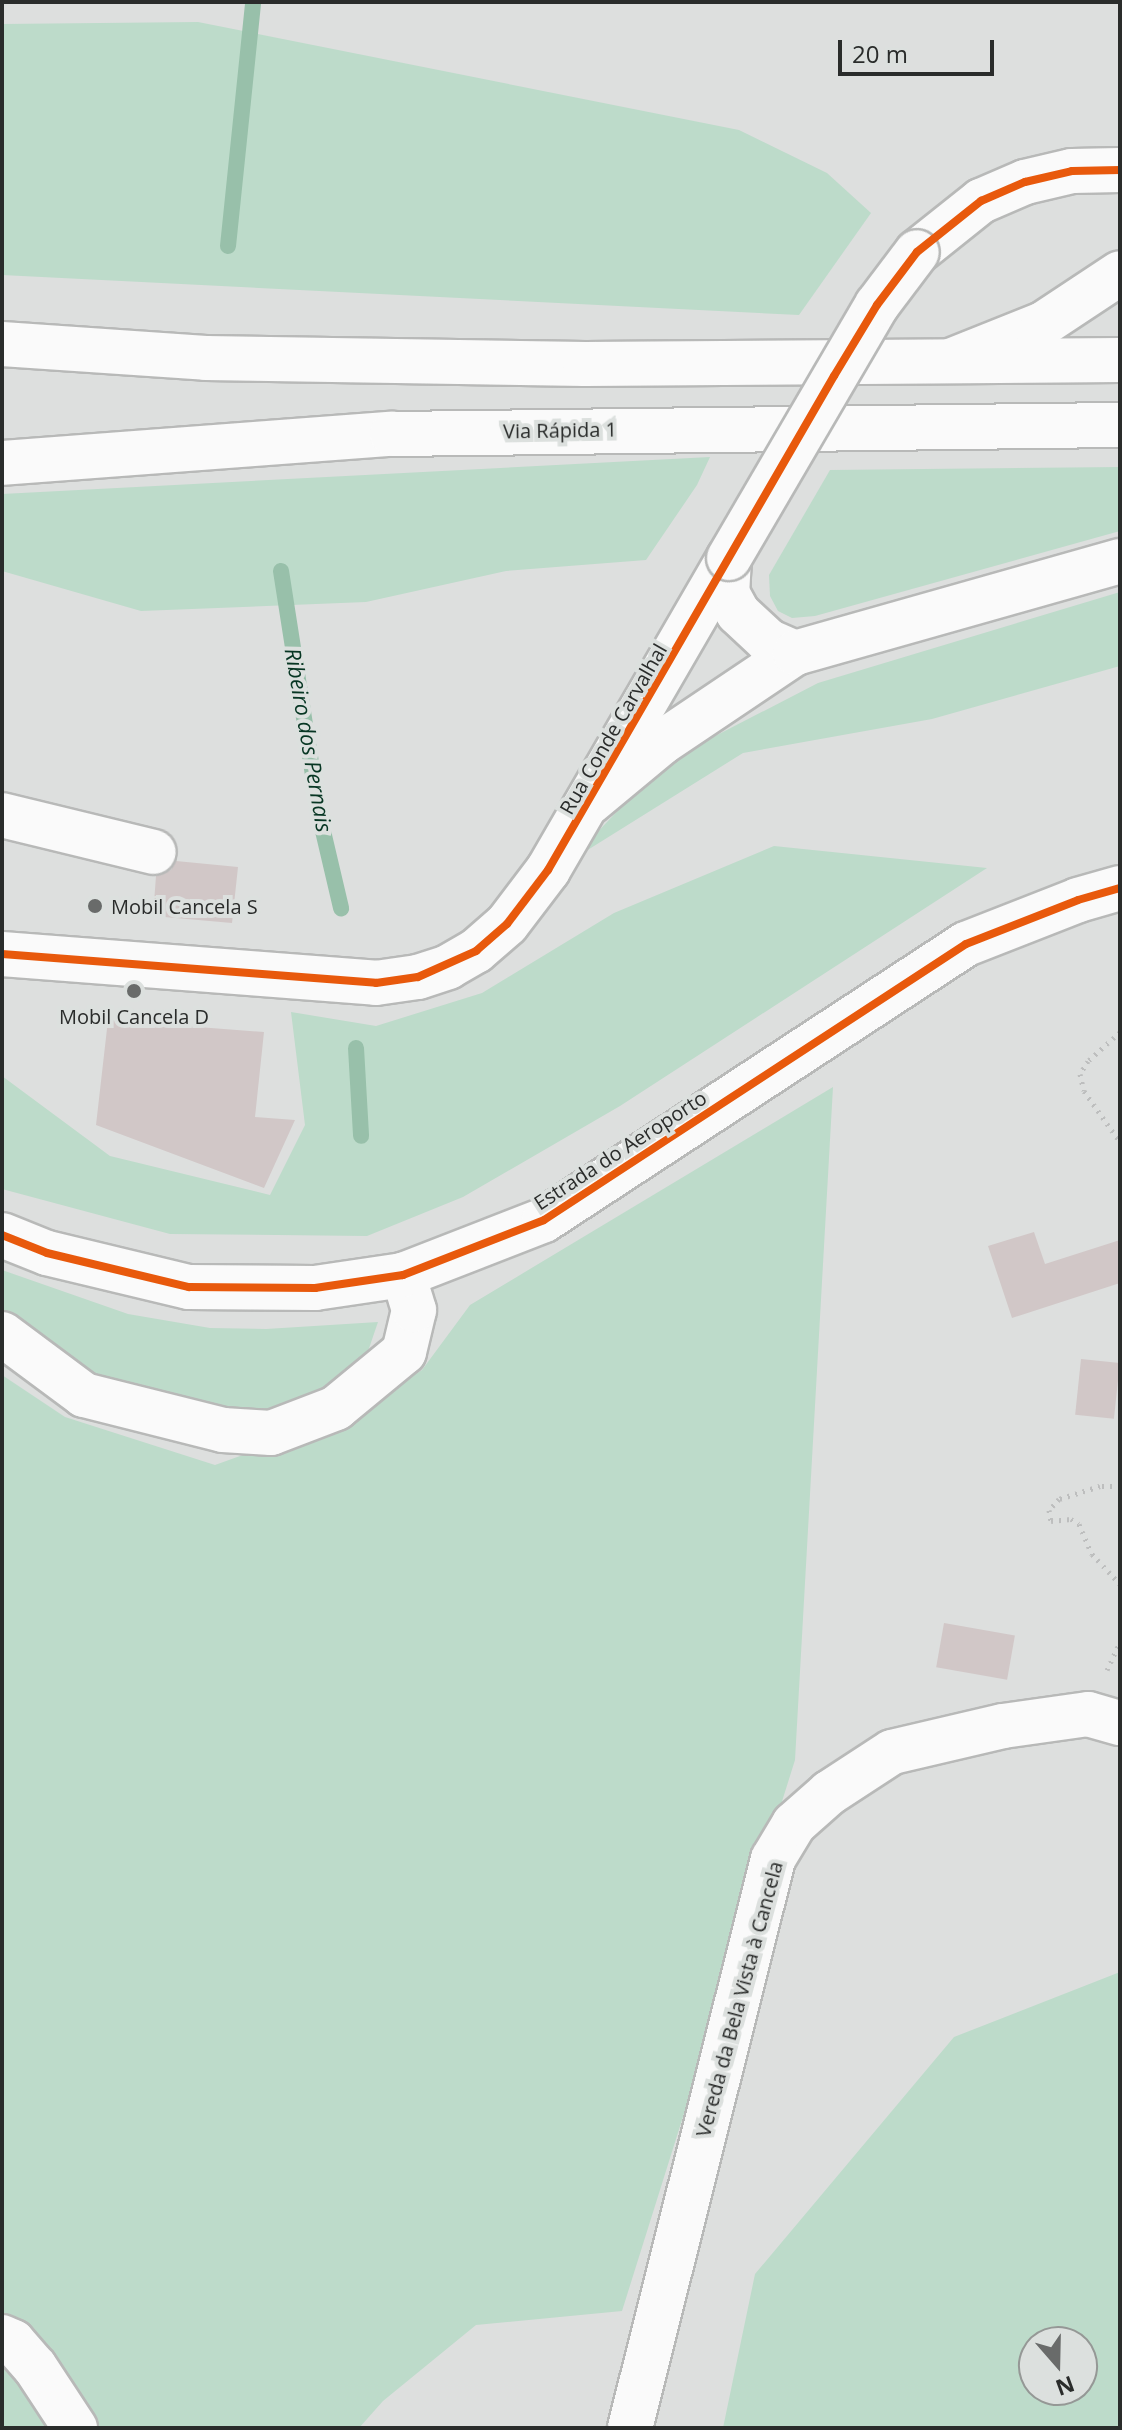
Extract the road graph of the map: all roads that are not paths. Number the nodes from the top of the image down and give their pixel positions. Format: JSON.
{"nodes":[{"id":1,"x":1120,"y":170,"type":"edge"},
{"id":2,"x":1120,"y":273,"type":"edge"},
{"id":3,"x":2,"y":344,"type":"edge"},
{"id":4,"x":951,"y":360,"type":"junction"},
{"id":5,"x":1120,"y":360,"type":"edge"},
{"id":6,"x":1120,"y":425,"type":"edge"},
{"id":7,"x":2,"y":463,"type":"edge"},
{"id":8,"x":729,"y":558,"type":"junction"},
{"id":9,"x":1120,"y":561,"type":"edge"},
{"id":10,"x":795,"y":653,"type":"junction"},
{"id":11,"x":590,"y":802,"type":"junction"},
{"id":12,"x":2,"y":815,"type":"edge"},
{"id":13,"x":154,"y":852,"type":"dead end"},
{"id":14,"x":1120,"y":888,"type":"edge"},
{"id":15,"x":5,"y":945,"type":"edge"},
{"id":16,"x":2,"y":1235,"type":"edge"},
{"id":17,"x":403,"y":1275,"type":"junction"},
{"id":18,"x":2,"y":1334,"type":"edge"},
{"id":19,"x":1120,"y":1723,"type":"edge"},
{"id":20,"x":2,"y":2337,"type":"edge"},
{"id":21,"x":75,"y":2428,"type":"edge"},
{"id":22,"x":630,"y":2428,"type":"edge"}],
"edges":[{"from":1,"to":8,"type":"main road","name":"Rua Conde Carvalhal","bridge":true},
{"from":2,"to":4,"type":"main road"},
{"from":3,"to":4,"type":"main road"},
{"from":4,"to":5,"type":"main road"},
{"from":6,"to":7,"type":"main road","name":"Via Rápida 1"},
{"from":8,"to":10,"type":"main road"},
{"from":8,"to":11,"type":"main road","name":"Rua Conde Carvalhal"},
{"from":9,"to":10,"type":"main road"},
{"from":10,"to":11,"type":"main road"},
{"from":11,"to":15,"type":"main road","name":"Rua Conde Carvalhal"},
{"from":12,"to":13,"type":"main road"},
{"from":14,"to":17,"type":"main road","name":"Estrada do Aeroporto"},
{"from":16,"to":17,"type":"main road","name":"Estrada do Aeroporto"},
{"from":17,"to":18,"type":"main road"},
{"from":19,"to":22,"type":"main road","name":"Vereda da Bela Vista à Cancela"},
{"from":20,"to":21,"type":"main road"}]}
